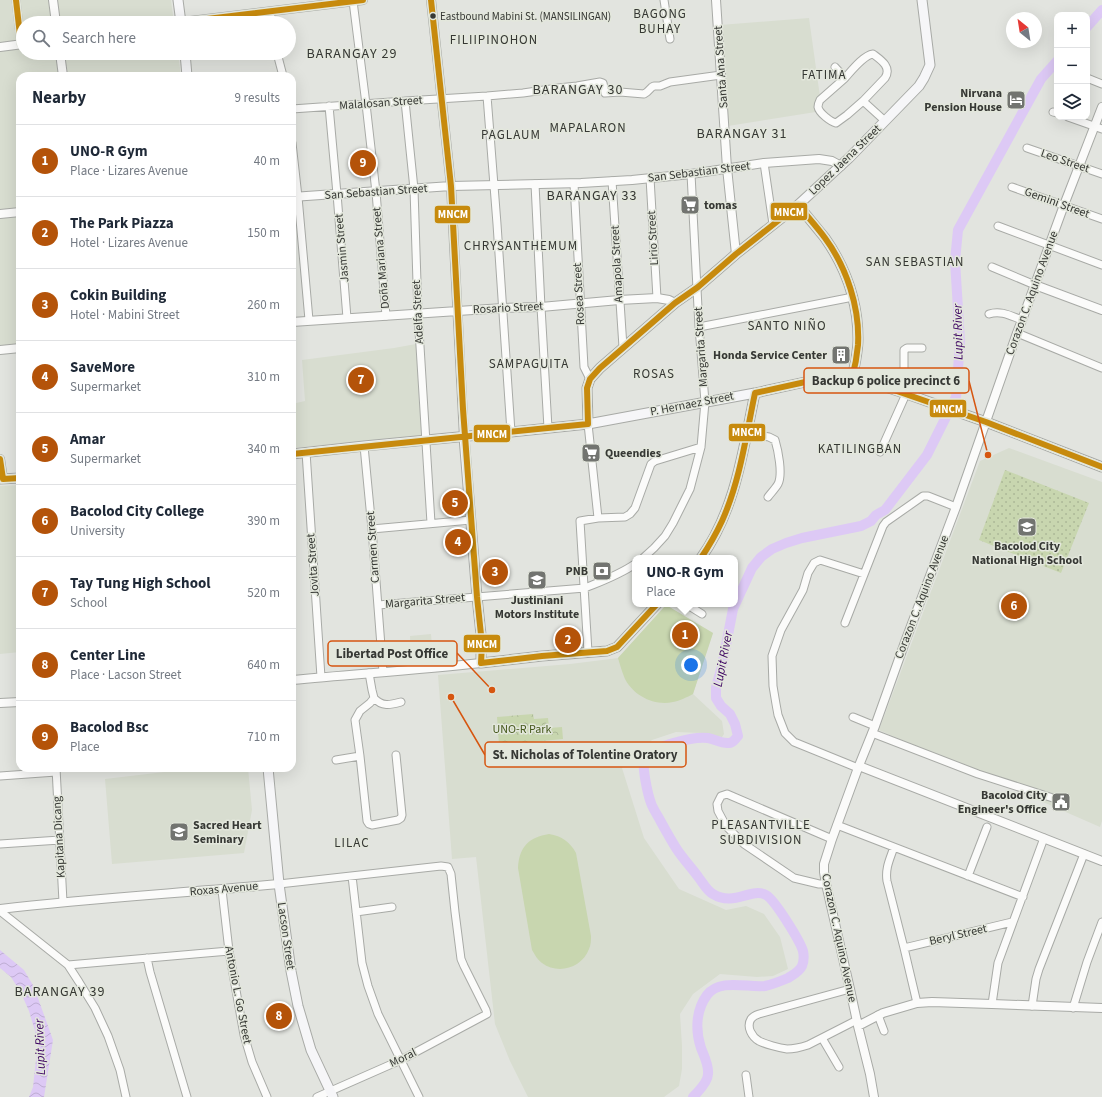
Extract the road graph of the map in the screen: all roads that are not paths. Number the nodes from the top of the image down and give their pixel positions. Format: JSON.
{"nodes":[{"id":1,"x":16,"y":0,"type":"edge"},
{"id":2,"x":53,"y":0,"type":"edge"},
{"id":3,"x":178,"y":0,"type":"edge"},
{"id":4,"x":363,"y":0,"type":"edge"},
{"id":5,"x":431,"y":0,"type":"edge"},
{"id":6,"x":664,"y":0,"type":"edge"},
{"id":7,"x":716,"y":0,"type":"edge"},
{"id":8,"x":922,"y":0,"type":"edge"},
{"id":9,"x":353,"y":1,"type":"junction"},
{"id":10,"x":270,"y":12,"type":"junction"},
{"id":11,"x":18,"y":16,"type":"edge"},
{"id":12,"x":55,"y":16,"type":"edge"},
{"id":13,"x":179,"y":16,"type":"edge"},
{"id":14,"x":237,"y":16,"type":"edge"},
{"id":15,"x":271,"y":16,"type":"edge"},
{"id":16,"x":670,"y":39,"type":"dead end"},
{"id":17,"x":16,"y":45,"type":"edge"},
{"id":18,"x":0,"y":47,"type":"edge"},
{"id":19,"x":61,"y":60,"type":"edge"},
{"id":20,"x":186,"y":60,"type":"edge"},
{"id":21,"x":279,"y":60,"type":"edge"},
{"id":22,"x":835,"y":67,"type":"dead end"},
{"id":23,"x":62,"y":72,"type":"edge"},
{"id":24,"x":187,"y":72,"type":"edge"},
{"id":25,"x":282,"y":72,"type":"edge"},
{"id":26,"x":721,"y":75,"type":"junction"},
{"id":27,"x":845,"y":78,"type":"junction"},
{"id":28,"x":1090,"y":79,"type":"edge"},
{"id":29,"x":1102,"y":84,"type":"edge"},
{"id":30,"x":487,"y":96,"type":"junction"},
{"id":31,"x":441,"y":98,"type":"junction"},
{"id":32,"x":406,"y":100,"type":"junction"},
{"id":33,"x":863,"y":101,"type":"junction"},
{"id":34,"x":366,"y":104,"type":"junction"},
{"id":35,"x":329,"y":106,"type":"junction"},
{"id":36,"x":1102,"y":107,"type":"edge"},
{"id":37,"x":296,"y":109,"type":"edge"},
{"id":38,"x":1076,"y":120,"type":"edge"},
{"id":39,"x":884,"y":121,"type":"junction"},
{"id":40,"x":1098,"y":128,"type":"edge"},
{"id":41,"x":1027,"y":148,"type":"dead end"},
{"id":42,"x":764,"y":163,"type":"junction"},
{"id":43,"x":841,"y":166,"type":"junction"},
{"id":44,"x":1079,"y":166,"type":"junction"},
{"id":45,"x":727,"y":168,"type":"junction"},
{"id":46,"x":691,"y":174,"type":"junction"},
{"id":47,"x":1102,"y":174,"type":"edge"},
{"id":48,"x":650,"y":178,"type":"junction"},
{"id":49,"x":612,"y":181,"type":"junction"},
{"id":50,"x":535,"y":184,"type":"junction"},
{"id":51,"x":574,"y":184,"type":"junction"},
{"id":52,"x":494,"y":185,"type":"junction"},
{"id":53,"x":451,"y":186,"type":"junction"},
{"id":54,"x":1012,"y":186,"type":"dead end"},
{"id":55,"x":414,"y":189,"type":"junction"},
{"id":56,"x":376,"y":192,"type":"junction"},
{"id":57,"x":338,"y":194,"type":"junction"},
{"id":58,"x":296,"y":197,"type":"edge"},
{"id":59,"x":798,"y":205,"type":"junction"},
{"id":60,"x":1064,"y":205,"type":"junction"},
{"id":61,"x":296,"y":206,"type":"edge"},
{"id":62,"x":16,"y":212,"type":"edge"},
{"id":63,"x":0,"y":214,"type":"edge"},
{"id":64,"x":1102,"y":219,"type":"edge"},
{"id":65,"x":773,"y":224,"type":"junction"},
{"id":66,"x":998,"y":226,"type":"dead end"},
{"id":67,"x":1050,"y":245,"type":"junction"},
{"id":68,"x":736,"y":254,"type":"junction"},
{"id":69,"x":1102,"y":265,"type":"edge"},
{"id":70,"x":992,"y":267,"type":"dead end"},
{"id":71,"x":1034,"y":285,"type":"junction"},
{"id":72,"x":698,"y":286,"type":"junction"},
{"id":73,"x":853,"y":297,"type":"junction"},
{"id":74,"x":657,"y":298,"type":"junction"},
{"id":75,"x":619,"y":300,"type":"junction"},
{"id":76,"x":580,"y":303,"type":"junction"},
{"id":77,"x":675,"y":303,"type":"junction"},
{"id":78,"x":541,"y":307,"type":"junction"},
{"id":79,"x":503,"y":308,"type":"junction"},
{"id":80,"x":1102,"y":310,"type":"edge"},
{"id":81,"x":457,"y":311,"type":"junction"},
{"id":82,"x":418,"y":314,"type":"junction"},
{"id":83,"x":989,"y":314,"type":"dead end"},
{"id":84,"x":386,"y":316,"type":"junction"},
{"id":85,"x":347,"y":318,"type":"junction"},
{"id":86,"x":309,"y":320,"type":"junction"},
{"id":87,"x":1022,"y":320,"type":"junction"},
{"id":88,"x":296,"y":322,"type":"edge"},
{"id":89,"x":699,"y":326,"type":"junction"},
{"id":90,"x":1017,"y":333,"type":"junction"},
{"id":91,"x":16,"y":348,"type":"edge"},
{"id":92,"x":623,"y":348,"type":"junction"},
{"id":93,"x":922,"y":348,"type":"dead end"},
{"id":94,"x":0,"y":350,"type":"edge"},
{"id":95,"x":1102,"y":368,"type":"edge"},
{"id":96,"x":852,"y":378,"type":"junction"},
{"id":97,"x":590,"y":379,"type":"junction"},
{"id":98,"x":754,"y":393,"type":"junction"},
{"id":99,"x":905,"y":393,"type":"junction"},
{"id":100,"x":705,"y":402,"type":"junction"},
{"id":101,"x":986,"y":422,"type":"junction"},
{"id":102,"x":588,"y":424,"type":"junction"},
{"id":103,"x":548,"y":428,"type":"junction"},
{"id":104,"x":511,"y":432,"type":"junction"},
{"id":105,"x":746,"y":433,"type":"junction"},
{"id":106,"x":464,"y":437,"type":"junction"},
{"id":107,"x":426,"y":440,"type":"junction"},
{"id":108,"x":364,"y":446,"type":"junction"},
{"id":109,"x":701,"y":447,"type":"junction"},
{"id":110,"x":306,"y":452,"type":"junction"},
{"id":111,"x":880,"y":452,"type":"dead end"},
{"id":112,"x":296,"y":453,"type":"edge"},
{"id":113,"x":0,"y":459,"type":"edge"},
{"id":114,"x":1102,"y":466,"type":"edge"},
{"id":115,"x":16,"y":478,"type":"edge"},
{"id":116,"x":2,"y":479,"type":"edge"},
{"id":117,"x":768,"y":497,"type":"dead end"},
{"id":118,"x":956,"y":506,"type":"junction"},
{"id":119,"x":598,"y":518,"type":"junction"},
{"id":120,"x":471,"y":520,"type":"junction"},
{"id":121,"x":430,"y":523,"type":"junction"},
{"id":122,"x":372,"y":529,"type":"junction"},
{"id":123,"x":646,"y":555,"type":"edge"},
{"id":124,"x":703,"y":555,"type":"edge"},
{"id":125,"x":632,"y":566,"type":"edge"},
{"id":126,"x":864,"y":574,"type":"junction"},
{"id":127,"x":584,"y":588,"type":"junction"},
{"id":128,"x":477,"y":597,"type":"junction"},
{"id":129,"x":378,"y":605,"type":"junction"},
{"id":130,"x":654,"y":607,"type":"edge"},
{"id":131,"x":691,"y":607,"type":"edge"},
{"id":132,"x":702,"y":614,"type":"dead end"},
{"id":133,"x":845,"y":623,"type":"dead end"},
{"id":134,"x":482,"y":644,"type":"junction"},
{"id":135,"x":588,"y":652,"type":"junction"},
{"id":136,"x":494,"y":662,"type":"junction"},
{"id":137,"x":482,"y":663,"type":"junction"},
{"id":138,"x":383,"y":672,"type":"junction"},
{"id":139,"x":369,"y":673,"type":"junction"},
{"id":140,"x":321,"y":677,"type":"junction"},
{"id":141,"x":296,"y":680,"type":"edge"},
{"id":142,"x":374,"y":698,"type":"junction"},
{"id":143,"x":16,"y":702,"type":"edge"},
{"id":144,"x":401,"y":702,"type":"dead end"},
{"id":145,"x":0,"y":703,"type":"edge"},
{"id":146,"x":853,"y":717,"type":"dead end"},
{"id":147,"x":873,"y":730,"type":"junction"},
{"id":148,"x":396,"y":755,"type":"dead end"},
{"id":149,"x":360,"y":756,"type":"junction"},
{"id":150,"x":336,"y":760,"type":"dead end"},
{"id":151,"x":858,"y":767,"type":"junction"},
{"id":152,"x":37,"y":772,"type":"edge"},
{"id":153,"x":56,"y":772,"type":"edge"},
{"id":154,"x":268,"y":772,"type":"edge"},
{"id":155,"x":0,"y":776,"type":"edge"},
{"id":156,"x":1056,"y":799,"type":"dead end"},
{"id":157,"x":837,"y":825,"type":"junction"},
{"id":158,"x":987,"y":827,"type":"dead end"},
{"id":159,"x":1044,"y":838,"type":"junction"},
{"id":160,"x":832,"y":839,"type":"junction"},
{"id":161,"x":60,"y":840,"type":"junction"},
{"id":162,"x":0,"y":844,"type":"edge"},
{"id":163,"x":894,"y":847,"type":"junction"},
{"id":164,"x":1084,"y":854,"type":"junction"},
{"id":165,"x":1102,"y":861,"type":"edge"},
{"id":166,"x":352,"y":876,"type":"junction"},
{"id":167,"x":968,"y":876,"type":"junction"},
{"id":168,"x":279,"y":884,"type":"junction"},
{"id":169,"x":826,"y":884,"type":"junction"},
{"id":170,"x":222,"y":890,"type":"junction"},
{"id":171,"x":1023,"y":897,"type":"junction"},
{"id":172,"x":63,"y":902,"type":"junction"},
{"id":173,"x":392,"y":907,"type":"dead end"},
{"id":174,"x":0,"y":910,"type":"edge"},
{"id":175,"x":356,"y":912,"type":"junction"},
{"id":176,"x":1012,"y":922,"type":"junction"},
{"id":177,"x":1102,"y":922,"type":"edge"},
{"id":178,"x":904,"y":948,"type":"junction"},
{"id":179,"x":229,"y":951,"type":"junction"},
{"id":180,"x":146,"y":958,"type":"junction"},
{"id":181,"x":68,"y":965,"type":"junction"},
{"id":182,"x":850,"y":989,"type":"junction"},
{"id":183,"x":917,"y":1003,"type":"junction"},
{"id":184,"x":992,"y":1004,"type":"junction"},
{"id":185,"x":1032,"y":1006,"type":"junction"},
{"id":186,"x":1073,"y":1008,"type":"junction"},
{"id":187,"x":1102,"y":1008,"type":"edge"},
{"id":188,"x":487,"y":1014,"type":"joint"},
{"id":189,"x":878,"y":1015,"type":"junction"},
{"id":190,"x":857,"y":1023,"type":"junction"},
{"id":191,"x":884,"y":1031,"type":"dead end"},
{"id":192,"x":822,"y":1038,"type":"junction"},
{"id":193,"x":401,"y":1060,"type":"junction"},
{"id":194,"x":839,"y":1067,"type":"dead end"},
{"id":195,"x":746,"y":1075,"type":"dead end"},
{"id":196,"x":332,"y":1094,"type":"edge"},
{"id":197,"x":126,"y":1097,"type":"edge"},
{"id":198,"x":187,"y":1097,"type":"edge"},
{"id":199,"x":267,"y":1097,"type":"edge"},
{"id":200,"x":317,"y":1097,"type":"edge"},
{"id":201,"x":419,"y":1097,"type":"edge"},
{"id":202,"x":749,"y":1097,"type":"edge"},
{"id":203,"x":874,"y":1097,"type":"edge"}],
"edges":[{"from":1,"to":11,"type":"street"},
{"from":2,"to":12,"type":"street"},
{"from":3,"to":13,"type":"main road"},
{"from":4,"to":9,"type":"street"},
{"from":5,"to":31,"type":"street"},
{"from":6,"to":16,"type":"street"},
{"from":7,"to":26,"type":"street","name":"Santa Ana Street"},
{"from":8,"to":39,"type":"main road","name":"Lopez Jaena Street"},
{"from":9,"to":10,"type":"street"},
{"from":9,"to":34,"type":"street","name":"Doña Mariana Street"},
{"from":10,"to":14,"type":"street"},
{"from":10,"to":15,"type":"street"},
{"from":17,"to":18,"type":"street"},
{"from":19,"to":23,"type":"street"},
{"from":20,"to":24,"type":"main road"},
{"from":21,"to":25,"type":"street"},
{"from":22,"to":27,"type":"street"},
{"from":26,"to":30,"type":"street","name":"Malalosan Street"},
{"from":26,"to":45,"type":"street","name":"Santa Ana Street"},
{"from":27,"to":33,"type":"street"},
{"from":27,"to":33,"type":"street"},
{"from":28,"to":29,"type":"street"},
{"from":30,"to":31,"type":"street","name":"Malalosan Street"},
{"from":30,"to":52,"type":"street"},
{"from":31,"to":32,"type":"street","name":"Malalosan Street"},
{"from":31,"to":53,"type":"street"},
{"from":32,"to":34,"type":"street","name":"Malalosan Street"},
{"from":32,"to":55,"type":"street","name":"Adelfa Street"},
{"from":33,"to":39,"type":"street"},
{"from":34,"to":35,"type":"street","name":"Malalosan Street"},
{"from":34,"to":56,"type":"street","name":"Doña Mariana Street"},
{"from":35,"to":37,"type":"street","name":"Malalosan Street"},
{"from":35,"to":57,"type":"street","name":"Jasmin Street"},
{"from":36,"to":40,"type":"street","name":"Corazon C. Aquino Avenue"},
{"from":38,"to":40,"type":"street"},
{"from":39,"to":43,"type":"main road","name":"Lopez Jaena Street"},
{"from":40,"to":44,"type":"street","name":"Corazon C. Aquino Avenue"},
{"from":41,"to":44,"type":"street","name":"Leo Street"},
{"from":42,"to":43,"type":"street","name":"San Sebastian Street"},
{"from":42,"to":45,"type":"street","name":"San Sebastian Street"},
{"from":42,"to":65,"type":"street"},
{"from":43,"to":59,"type":"main road","name":"Lopez Jaena Street"},
{"from":44,"to":47,"type":"street","name":"Leo Street"},
{"from":44,"to":60,"type":"street","name":"Corazon C. Aquino Avenue"},
{"from":45,"to":46,"type":"street","name":"San Sebastian Street"},
{"from":45,"to":68,"type":"street","name":"Santa Ana Street"},
{"from":46,"to":48,"type":"street","name":"San Sebastian Street"},
{"from":46,"to":72,"type":"street","name":"Margarita Street"},
{"from":48,"to":49,"type":"street","name":"San Sebastian Street"},
{"from":48,"to":74,"type":"street","name":"Lirio Street"},
{"from":49,"to":51,"type":"street","name":"San Sebastian Street"},
{"from":49,"to":75,"type":"street","name":"Amapola Street"},
{"from":50,"to":51,"type":"street","name":"San Sebastian Street"},
{"from":50,"to":52,"type":"street","name":"San Sebastian Street"},
{"from":50,"to":78,"type":"street"},
{"from":51,"to":76,"type":"street","name":"Rosea Street"},
{"from":52,"to":53,"type":"street","name":"San Sebastian Street"},
{"from":52,"to":79,"type":"street"},
{"from":53,"to":55,"type":"street","name":"San Sebastian Street"},
{"from":53,"to":81,"type":"street"},
{"from":54,"to":60,"type":"street","name":"Gemini Street"},
{"from":55,"to":56,"type":"street","name":"San Sebastian Street"},
{"from":55,"to":82,"type":"street","name":"Adelfa Street"},
{"from":56,"to":57,"type":"street","name":"San Sebastian Street"},
{"from":56,"to":84,"type":"street","name":"Doña Mariana Street"},
{"from":57,"to":58,"type":"street","name":"San Sebastian Street"},
{"from":57,"to":85,"type":"street","name":"Jasmin Street"},
{"from":59,"to":65,"type":"main road","name":"Lopez Jaena Street"},
{"from":59,"to":73,"type":"main road"},
{"from":60,"to":64,"type":"street","name":"Gemini Street"},
{"from":60,"to":67,"type":"street","name":"Corazon C. Aquino Avenue"},
{"from":61,"to":86,"type":"street"},
{"from":62,"to":63,"type":"street"},
{"from":65,"to":68,"type":"main road","name":"Lopez Jaena Street"},
{"from":66,"to":67,"type":"street"},
{"from":67,"to":69,"type":"street"},
{"from":67,"to":71,"type":"street","name":"Corazon C. Aquino Avenue"},
{"from":68,"to":72,"type":"main road","name":"Lopez Jaena Street"},
{"from":70,"to":71,"type":"street"},
{"from":71,"to":80,"type":"street"},
{"from":71,"to":87,"type":"street","name":"Corazon C. Aquino Avenue"},
{"from":72,"to":77,"type":"main road","name":"Lopez Jaena Street"},
{"from":72,"to":89,"type":"street","name":"Margarita Street"},
{"from":73,"to":89,"type":"street"},
{"from":73,"to":96,"type":"main road"},
{"from":74,"to":75,"type":"street","name":"Rosario Street"},
{"from":74,"to":77,"type":"street","name":"Rosario Street"},
{"from":75,"to":76,"type":"street","name":"Rosario Street"},
{"from":75,"to":92,"type":"street","name":"Amapola Street"},
{"from":76,"to":78,"type":"street","name":"Rosario Street"},
{"from":76,"to":97,"type":"street","name":"Rosea Street"},
{"from":77,"to":92,"type":"main road","name":"Lopez Jaena Street"},
{"from":78,"to":79,"type":"street","name":"Rosario Street"},
{"from":78,"to":103,"type":"street"},
{"from":79,"to":81,"type":"street","name":"Rosario Street"},
{"from":79,"to":104,"type":"street"},
{"from":81,"to":82,"type":"street","name":"Rosario Street"},
{"from":81,"to":106,"type":"street"},
{"from":82,"to":84,"type":"street","name":"Rosario Street"},
{"from":82,"to":107,"type":"street","name":"Adelfa Street"},
{"from":83,"to":87,"type":"street"},
{"from":84,"to":85,"type":"street","name":"Rosario Street"},
{"from":85,"to":86,"type":"street","name":"Rosario Street"},
{"from":86,"to":88,"type":"street","name":"Rosario Street"},
{"from":87,"to":90,"type":"street","name":"Corazon C. Aquino Avenue"},
{"from":89,"to":100,"type":"street","name":"Margarita Street"},
{"from":90,"to":95,"type":"street"},
{"from":90,"to":101,"type":"street","name":"Corazon C. Aquino Avenue"},
{"from":91,"to":94,"type":"street"},
{"from":92,"to":97,"type":"main road","name":"Lopez Jaena Street"},
{"from":93,"to":99,"type":"street"},
{"from":96,"to":98,"type":"main road","name":"P. Hernaez Street"},
{"from":96,"to":99,"type":"main road","name":"P. Hernaez Street"},
{"from":97,"to":102,"type":"main road"},
{"from":98,"to":100,"type":"main road","name":"P. Hernaez Street"},
{"from":98,"to":105,"type":"main road"},
{"from":99,"to":101,"type":"main road","name":"P. Hernaez Street"},
{"from":99,"to":111,"type":"street"},
{"from":100,"to":102,"type":"main road","name":"P. Hernaez Street"},
{"from":100,"to":109,"type":"street","name":"Margarita Street"},
{"from":101,"to":114,"type":"main road","name":"P. Hernaez Street"},
{"from":101,"to":118,"type":"street","name":"Corazon C. Aquino Avenue"},
{"from":102,"to":103,"type":"main road","name":"P. Hernaez Street"},
{"from":102,"to":119,"type":"street"},
{"from":103,"to":104,"type":"main road","name":"P. Hernaez Street"},
{"from":104,"to":106,"type":"main road","name":"P. Hernaez Street"},
{"from":105,"to":117,"type":"street"},
{"from":105,"to":124,"type":"main road"},
{"from":106,"to":107,"type":"main road","name":"P. Hernaez Street"},
{"from":106,"to":120,"type":"main road"},
{"from":107,"to":108,"type":"main road","name":"P. Hernaez Street"},
{"from":107,"to":121,"type":"street","name":"Adelfa Street"},
{"from":108,"to":110,"type":"main road","name":"P. Hernaez Street"},
{"from":108,"to":122,"type":"street","name":"Carmen Street"},
{"from":109,"to":119,"type":"street"},
{"from":109,"to":123,"type":"street","name":"Margarita Street"},
{"from":110,"to":112,"type":"main road","name":"P. Hernaez Street"},
{"from":110,"to":140,"type":"street","name":"Jovita Street"},
{"from":113,"to":116,"type":"street"},
{"from":115,"to":116,"type":"main road"},
{"from":118,"to":126,"type":"street"},
{"from":118,"to":147,"type":"street","name":"Corazon C. Aquino Avenue"},
{"from":119,"to":127,"type":"street"},
{"from":120,"to":121,"type":"street"},
{"from":120,"to":128,"type":"main road"},
{"from":121,"to":122,"type":"street"},
{"from":122,"to":129,"type":"street","name":"Carmen Street"},
{"from":125,"to":127,"type":"street","name":"Margarita Street"},
{"from":126,"to":133,"type":"street"},
{"from":126,"to":151,"type":"street"},
{"from":127,"to":128,"type":"street","name":"Margarita Street"},
{"from":127,"to":135,"type":"street"},
{"from":128,"to":129,"type":"street","name":"Margarita Street"},
{"from":128,"to":134,"type":"main road"},
{"from":129,"to":138,"type":"street","name":"Carmen Street"},
{"from":130,"to":135,"type":"main road"},
{"from":131,"to":132,"type":"street"},
{"from":134,"to":136,"type":"main road"},
{"from":134,"to":137,"type":"main road"},
{"from":135,"to":136,"type":"main road"},
{"from":136,"to":137,"type":"main road"},
{"from":137,"to":138,"type":"street"},
{"from":138,"to":139,"type":"street"},
{"from":139,"to":140,"type":"street"},
{"from":139,"to":142,"type":"street"},
{"from":140,"to":141,"type":"street"},
{"from":142,"to":144,"type":"street"},
{"from":142,"to":149,"type":"street"},
{"from":143,"to":145,"type":"street"},
{"from":146,"to":147,"type":"street"},
{"from":147,"to":151,"type":"street","name":"Corazon C. Aquino Avenue"},
{"from":147,"to":156,"type":"street"},
{"from":148,"to":149,"type":"street"},
{"from":149,"to":150,"type":"street"},
{"from":151,"to":157,"type":"street","name":"Corazon C. Aquino Avenue"},
{"from":151,"to":159,"type":"street"},
{"from":152,"to":155,"type":"street"},
{"from":153,"to":161,"type":"street","name":"Kapitana Dicang"},
{"from":154,"to":168,"type":"main road","name":"Lacson Street"},
{"from":157,"to":160,"type":"street","name":"Corazon C. Aquino Avenue"},
{"from":157,"to":163,"type":"street"},
{"from":158,"to":167,"type":"street"},
{"from":159,"to":164,"type":"street"},
{"from":159,"to":171,"type":"street"},
{"from":160,"to":169,"type":"street","name":"Corazon C. Aquino Avenue"},
{"from":160,"to":169,"type":"street"},
{"from":161,"to":162,"type":"street"},
{"from":161,"to":172,"type":"street","name":"Kapitana Dicang"},
{"from":163,"to":167,"type":"street"},
{"from":163,"to":178,"type":"street"},
{"from":164,"to":165,"type":"street"},
{"from":164,"to":185,"type":"street"},
{"from":166,"to":168,"type":"street","name":"Roxas Avenue"},
{"from":166,"to":175,"type":"street"},
{"from":166,"to":188,"type":"street","name":"Roxas Avenue"},
{"from":167,"to":171,"type":"street"},
{"from":168,"to":170,"type":"street","name":"Roxas Avenue"},
{"from":168,"to":196,"type":"main road","name":"Lacson Street"},
{"from":169,"to":182,"type":"street","name":"Corazon C. Aquino Avenue"},
{"from":170,"to":172,"type":"street","name":"Roxas Avenue"},
{"from":170,"to":179,"type":"street","name":"Antonio L. Go Street"},
{"from":171,"to":176,"type":"street"},
{"from":172,"to":174,"type":"street","name":"Roxas Avenue"},
{"from":173,"to":175,"type":"street"},
{"from":174,"to":181,"type":"street"},
{"from":175,"to":193,"type":"street"},
{"from":176,"to":178,"type":"street","name":"Beryl Street"},
{"from":176,"to":184,"type":"street"},
{"from":177,"to":186,"type":"street"},
{"from":178,"to":183,"type":"street"},
{"from":179,"to":180,"type":"street"},
{"from":179,"to":199,"type":"street","name":"Antonio L. Go Street"},
{"from":180,"to":181,"type":"street"},
{"from":180,"to":198,"type":"street"},
{"from":181,"to":197,"type":"street"},
{"from":182,"to":190,"type":"street","name":"Corazon C. Aquino Avenue"},
{"from":182,"to":192,"type":"street"},
{"from":183,"to":184,"type":"street"},
{"from":183,"to":189,"type":"street"},
{"from":184,"to":185,"type":"street"},
{"from":185,"to":186,"type":"street"},
{"from":186,"to":187,"type":"street"},
{"from":188,"to":193,"type":"street","name":"Moral"},
{"from":189,"to":190,"type":"street"},
{"from":189,"to":191,"type":"street"},
{"from":190,"to":192,"type":"street"},
{"from":190,"to":203,"type":"street","name":"Corazon C. Aquino Avenue"},
{"from":192,"to":194,"type":"street"},
{"from":193,"to":196,"type":"street","name":"Moral"},
{"from":193,"to":201,"type":"street"},
{"from":195,"to":202,"type":"street"},
{"from":196,"to":200,"type":"street","name":"Moral"}]}
